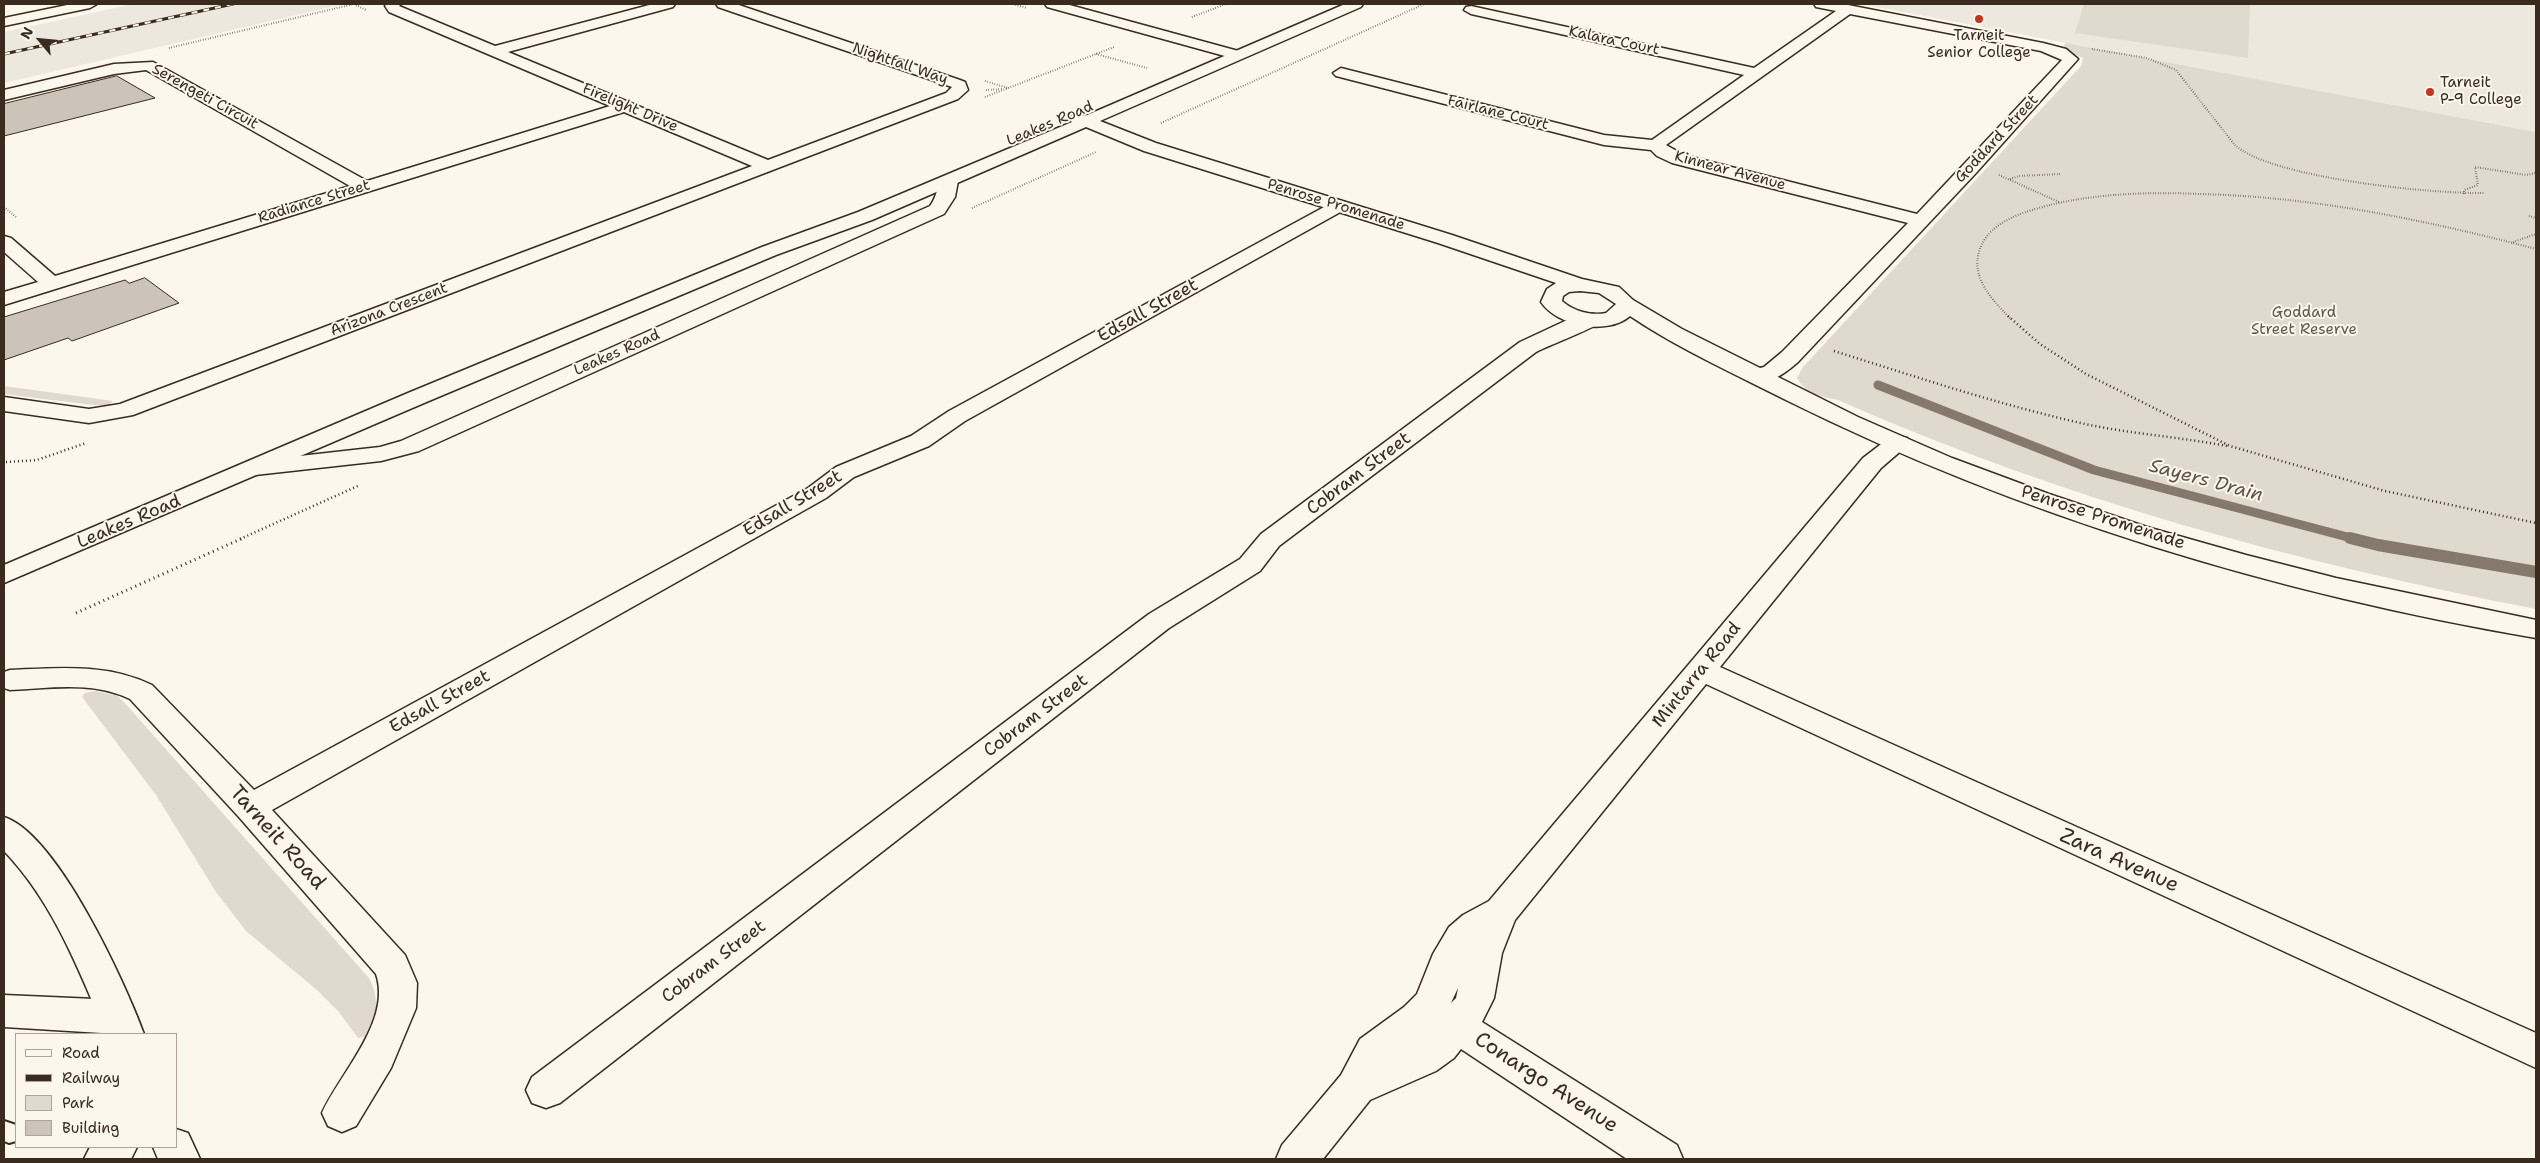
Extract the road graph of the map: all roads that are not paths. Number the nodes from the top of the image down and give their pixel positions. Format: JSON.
{"nodes":[{"id":1,"x":90,"y":4,"type":"edge"},
{"id":2,"x":394,"y":4,"type":"edge"},
{"id":3,"x":668,"y":4,"type":"edge"},
{"id":4,"x":723,"y":4,"type":"edge"},
{"id":5,"x":1052,"y":4,"type":"edge"},
{"id":6,"x":1333,"y":4,"type":"edge"},
{"id":7,"x":1356,"y":4,"type":"edge"},
{"id":8,"x":1821,"y":4,"type":"edge"},
{"id":9,"x":1848,"y":9,"type":"junction"},
{"id":10,"x":1471,"y":10,"type":"dead end"},
{"id":11,"x":4,"y":22,"type":"edge"},
{"id":12,"x":493,"y":51,"type":"junction"},
{"id":13,"x":1220,"y":51,"type":"junction"},
{"id":14,"x":1237,"y":55,"type":"junction"},
{"id":15,"x":1341,"y":73,"type":"dead end"},
{"id":16,"x":1756,"y":73,"type":"junction"},
{"id":17,"x":4,"y":94,"type":"edge"},
{"id":18,"x":625,"y":106,"type":"junction"},
{"id":19,"x":1074,"y":122,"type":"junction"},
{"id":20,"x":1051,"y":124,"type":"joint"},
{"id":21,"x":1656,"y":146,"type":"junction"},
{"id":22,"x":767,"y":166,"type":"junction"},
{"id":23,"x":948,"y":180,"type":"junction"},
{"id":24,"x":365,"y":187,"type":"junction"},
{"id":25,"x":1337,"y":206,"type":"junction"},
{"id":26,"x":1918,"y":220,"type":"junction"},
{"id":27,"x":4,"y":242,"type":"edge"},
{"id":28,"x":769,"y":251,"type":"junction"},
{"id":29,"x":1521,"y":266,"type":"junction"},
{"id":30,"x":52,"y":284,"type":"junction"},
{"id":31,"x":1580,"y":285,"type":"junction"},
{"id":32,"x":4,"y":299,"type":"edge"},
{"id":33,"x":1553,"y":302,"type":"junction"},
{"id":34,"x":1626,"y":304,"type":"junction"},
{"id":35,"x":1597,"y":320,"type":"junction"},
{"id":36,"x":1692,"y":344,"type":"junction"},
{"id":37,"x":1528,"y":348,"type":"junction"},
{"id":38,"x":1757,"y":376,"type":"junction"},
{"id":39,"x":4,"y":404,"type":"edge"},
{"id":40,"x":1898,"y":444,"type":"junction"},
{"id":41,"x":255,"y":468,"type":"junction"},
{"id":42,"x":4,"y":576,"type":"edge"},
{"id":43,"x":2536,"y":629,"type":"edge"},
{"id":44,"x":1701,"y":670,"type":"junction"},
{"id":45,"x":10,"y":680,"type":"dead end"},
{"id":46,"x":250,"y":807,"type":"junction"},
{"id":47,"x":4,"y":830,"type":"edge"},
{"id":48,"x":4,"y":1011,"type":"edge"},
{"id":49,"x":1443,"y":1017,"type":"junction"},
{"id":50,"x":121,"y":1026,"type":"edge"},
{"id":51,"x":2536,"y":1051,"type":"edge"},
{"id":52,"x":546,"y":1090,"type":"dead end"},
{"id":53,"x":342,"y":1113,"type":"dead end"},
{"id":54,"x":115,"y":1148,"type":"edge"},
{"id":55,"x":105,"y":1159,"type":"edge"},
{"id":56,"x":1297,"y":1159,"type":"edge"},
{"id":57,"x":1662,"y":1159,"type":"edge"}],
"edges":[{"from":1,"to":11,"type":"street"},
{"from":2,"to":12,"type":"street","name":"Firelight Drive"},
{"from":3,"to":12,"type":"street"},
{"from":4,"to":22,"type":"street","name":"Nightfall Way"},
{"from":5,"to":13,"type":"street"},
{"from":6,"to":13,"type":"street","name":"Leakes Road"},
{"from":7,"to":14,"type":"street","name":"Leakes Road"},
{"from":8,"to":9,"type":"street"},
{"from":9,"to":16,"type":"street","name":"Kinnear Avenue"},
{"from":9,"to":26,"type":"street","name":"Goddard Street"},
{"from":10,"to":16,"type":"street","name":"Kalara Court"},
{"from":12,"to":18,"type":"street","name":"Firelight Drive"},
{"from":13,"to":14,"type":"street"},
{"from":13,"to":19,"type":"street","name":"Leakes Road"},
{"from":14,"to":19,"type":"street","name":"Leakes Road"},
{"from":15,"to":21,"type":"street","name":"Fairlane Court"},
{"from":16,"to":21,"type":"street","name":"Kinnear Avenue"},
{"from":17,"to":24,"type":"street","name":"Serengeti Circuit"},
{"from":18,"to":22,"type":"street","name":"Firelight Drive"},
{"from":18,"to":24,"type":"street","name":"Radiance Street"},
{"from":19,"to":20,"type":"street","name":"Penrose Promenade"},
{"from":19,"to":23,"type":"street","name":"Leakes Road"},
{"from":19,"to":25,"type":"street","name":"Penrose Promenade"},
{"from":20,"to":28,"type":"street","name":"Leakes Road"},
{"from":21,"to":26,"type":"street","name":"Kinnear Avenue"},
{"from":22,"to":39,"type":"street","name":"Arizona Crescent"},
{"from":23,"to":28,"type":"street","name":"Leakes Road"},
{"from":23,"to":41,"type":"street","name":"Leakes Road"},
{"from":24,"to":30,"type":"street","name":"Radiance Street"},
{"from":25,"to":29,"type":"street","name":"Penrose Promenade"},
{"from":25,"to":46,"type":"street","name":"Edsall Street"},
{"from":26,"to":38,"type":"street","name":"Goddard Street"},
{"from":27,"to":30,"type":"street"},
{"from":28,"to":41,"type":"street","name":"Leakes Road"},
{"from":29,"to":31,"type":"street","name":"Penrose Promenade"},
{"from":29,"to":33,"type":"street","name":"Penrose Promenade"},
{"from":30,"to":32,"type":"street","name":"Radiance Street"},
{"from":31,"to":33,"type":"street"},
{"from":31,"to":34,"type":"street","name":"Penrose Promenade"},
{"from":33,"to":35,"type":"street","name":"Penrose Promenade"},
{"from":33,"to":37,"type":"street","name":"Cobram Street"},
{"from":34,"to":35,"type":"street","name":"Cobram Street"},
{"from":34,"to":36,"type":"street","name":"Penrose Promenade"},
{"from":35,"to":36,"type":"street","name":"Penrose Promenade"},
{"from":35,"to":37,"type":"street","name":"Cobram Street"},
{"from":36,"to":38,"type":"street","name":"Penrose Promenade"},
{"from":37,"to":52,"type":"street","name":"Cobram Street"},
{"from":38,"to":40,"type":"street","name":"Penrose Promenade"},
{"from":40,"to":43,"type":"street","name":"Penrose Promenade"},
{"from":40,"to":44,"type":"street","name":"Mintarra Road"},
{"from":41,"to":42,"type":"street","name":"Leakes Road"},
{"from":44,"to":49,"type":"street","name":"Mintarra Road"},
{"from":44,"to":51,"type":"street","name":"Zara Avenue"},
{"from":45,"to":46,"type":"street","name":"Tarneit Road"},
{"from":46,"to":53,"type":"street","name":"Tarneit Road"},
{"from":47,"to":50,"type":"street"},
{"from":48,"to":50,"type":"street"},
{"from":49,"to":56,"type":"street","name":"Mintarra Road"},
{"from":49,"to":57,"type":"street","name":"Conargo Avenue"},
{"from":54,"to":55,"type":"street"}]}
